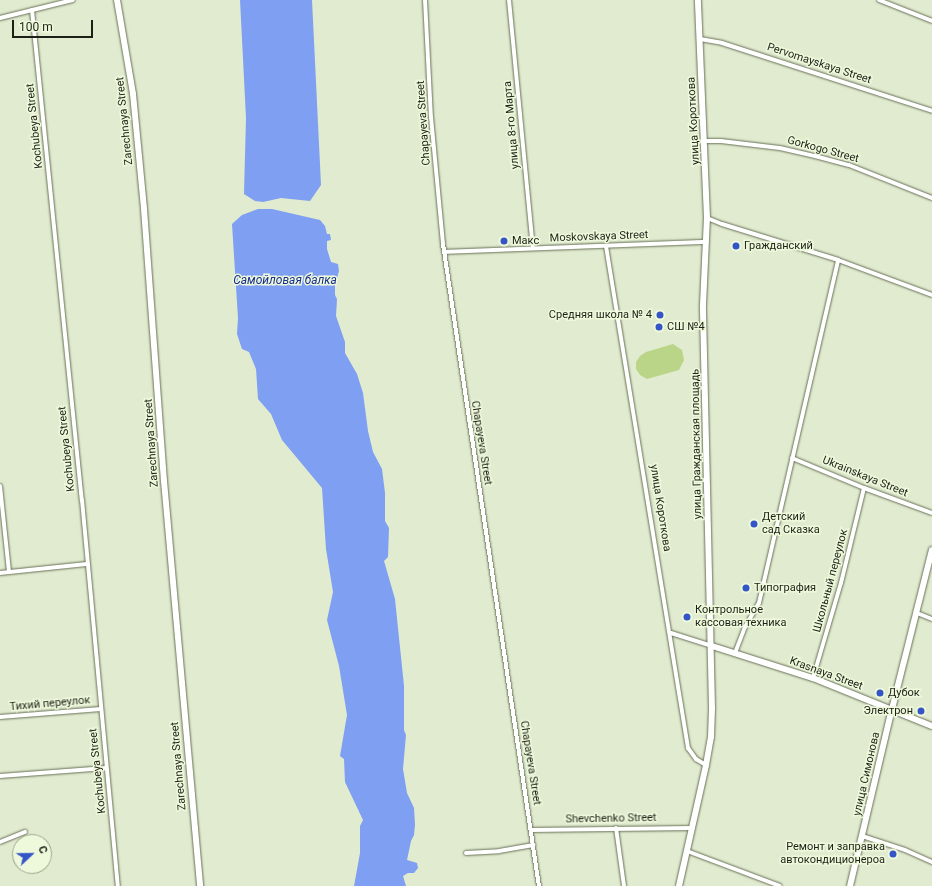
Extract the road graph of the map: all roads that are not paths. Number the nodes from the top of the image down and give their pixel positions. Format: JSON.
{"nodes":[{"id":1,"x":73,"y":0,"type":"edge"},
{"id":2,"x":117,"y":0,"type":"edge"},
{"id":3,"x":425,"y":0,"type":"edge"},
{"id":4,"x":509,"y":0,"type":"edge"},
{"id":5,"x":698,"y":0,"type":"edge"},
{"id":6,"x":879,"y":0,"type":"edge"},
{"id":7,"x":32,"y":10,"type":"junction"},
{"id":8,"x":0,"y":18,"type":"edge"},
{"id":9,"x":932,"y":21,"type":"edge"},
{"id":10,"x":700,"y":39,"type":"junction"},
{"id":11,"x":932,"y":111,"type":"edge"},
{"id":12,"x":705,"y":141,"type":"junction"},
{"id":13,"x":932,"y":198,"type":"edge"},
{"id":14,"x":707,"y":218,"type":"junction"},
{"id":15,"x":706,"y":242,"type":"junction"},
{"id":16,"x":606,"y":246,"type":"junction"},
{"id":17,"x":533,"y":248,"type":"junction"},
{"id":18,"x":444,"y":252,"type":"junction"},
{"id":19,"x":838,"y":260,"type":"junction"},
{"id":20,"x":932,"y":296,"type":"edge"},
{"id":21,"x":792,"y":458,"type":"junction"},
{"id":22,"x":0,"y":486,"type":"edge"},
{"id":23,"x":864,"y":488,"type":"junction"},
{"id":24,"x":932,"y":513,"type":"edge"},
{"id":25,"x":932,"y":550,"type":"edge"},
{"id":26,"x":87,"y":564,"type":"junction"},
{"id":27,"x":10,"y":572,"type":"junction"},
{"id":28,"x":0,"y":573,"type":"edge"},
{"id":29,"x":917,"y":614,"type":"junction"},
{"id":30,"x":932,"y":619,"type":"edge"},
{"id":31,"x":671,"y":633,"type":"junction"},
{"id":32,"x":712,"y":646,"type":"junction"},
{"id":33,"x":735,"y":653,"type":"junction"},
{"id":34,"x":813,"y":678,"type":"junction"},
{"id":35,"x":892,"y":708,"type":"junction"},
{"id":36,"x":101,"y":709,"type":"junction"},
{"id":37,"x":0,"y":717,"type":"edge"},
{"id":38,"x":932,"y":726,"type":"edge"},
{"id":39,"x":706,"y":765,"type":"junction"},
{"id":40,"x":106,"y":768,"type":"junction"},
{"id":41,"x":0,"y":776,"type":"edge"},
{"id":42,"x":616,"y":828,"type":"junction"},
{"id":43,"x":692,"y":828,"type":"junction"},
{"id":44,"x":531,"y":830,"type":"junction"},
{"id":45,"x":25,"y":832,"type":"dead end"},
{"id":46,"x":862,"y":836,"type":"junction"},
{"id":47,"x":0,"y":842,"type":"edge"},
{"id":48,"x":533,"y":845,"type":"junction"},
{"id":49,"x":687,"y":851,"type":"junction"},
{"id":50,"x":466,"y":853,"type":"dead end"},
{"id":51,"x":932,"y":862,"type":"edge"},
{"id":52,"x":118,"y":886,"type":"edge"},
{"id":53,"x":200,"y":886,"type":"edge"},
{"id":54,"x":539,"y":886,"type":"edge"},
{"id":55,"x":624,"y":886,"type":"edge"},
{"id":56,"x":679,"y":886,"type":"edge"},
{"id":57,"x":780,"y":886,"type":"edge"},
{"id":58,"x":850,"y":886,"type":"edge"}],
"edges":[{"from":1,"to":7,"type":"street"},
{"from":2,"to":53,"type":"street","name":"Zarechnaya Street"},
{"from":3,"to":18,"type":"street","name":"Chapayeva Street"},
{"from":4,"to":17,"type":"street","name":"улица 8-го Марта"},
{"from":5,"to":10,"type":"street","name":"улица Короткова"},
{"from":6,"to":9,"type":"street"},
{"from":7,"to":8,"type":"street"},
{"from":7,"to":26,"type":"street","name":"Kochubeya Street"},
{"from":10,"to":11,"type":"street","name":"Pervomayskaya Street"},
{"from":10,"to":12,"type":"street","name":"улица Короткова"},
{"from":12,"to":13,"type":"street","name":"Gorkogo Street"},
{"from":12,"to":14,"type":"street","name":"улица Короткова"},
{"from":14,"to":15,"type":"street","name":"улица Короткова"},
{"from":14,"to":19,"type":"street"},
{"from":15,"to":16,"type":"street","name":"Moskovskaya Street"},
{"from":15,"to":32,"type":"street","name":"улица Гражданская площадь"},
{"from":16,"to":17,"type":"street","name":"Moskovskaya Street"},
{"from":16,"to":31,"type":"street","name":"улица Короткова"},
{"from":17,"to":18,"type":"street","name":"Moskovskaya Street"},
{"from":18,"to":44,"type":"street","name":"Chapayeva Street"},
{"from":19,"to":20,"type":"street"},
{"from":19,"to":21,"type":"street"},
{"from":21,"to":23,"type":"street","name":"Ukrainskaya Street"},
{"from":21,"to":33,"type":"street"},
{"from":22,"to":27,"type":"street"},
{"from":23,"to":24,"type":"street","name":"Ukrainskaya Street"},
{"from":23,"to":34,"type":"street","name":"Школьный переулок"},
{"from":25,"to":29,"type":"street","name":"улица Симонова"},
{"from":26,"to":27,"type":"street"},
{"from":26,"to":36,"type":"street","name":"Kochubeya Street"},
{"from":27,"to":28,"type":"street"},
{"from":29,"to":30,"type":"street"},
{"from":29,"to":35,"type":"street","name":"улица Симонова"},
{"from":31,"to":32,"type":"street"},
{"from":31,"to":39,"type":"street","name":"улица Короткова"},
{"from":32,"to":33,"type":"street","name":"Krasnaya Street"},
{"from":32,"to":39,"type":"street"},
{"from":33,"to":34,"type":"street","name":"Krasnaya Street"},
{"from":34,"to":35,"type":"street","name":"Krasnaya Street"},
{"from":35,"to":38,"type":"street","name":"Krasnaya Street"},
{"from":35,"to":46,"type":"street","name":"улица Симонова"},
{"from":36,"to":37,"type":"street","name":"Тихий переулок"},
{"from":36,"to":40,"type":"street","name":"Kochubeya Street"},
{"from":39,"to":43,"type":"street"},
{"from":40,"to":41,"type":"street"},
{"from":40,"to":52,"type":"street","name":"Kochubeya Street"},
{"from":42,"to":43,"type":"street","name":"Shevchenko Street"},
{"from":42,"to":44,"type":"street","name":"Shevchenko Street"},
{"from":42,"to":55,"type":"street"},
{"from":43,"to":49,"type":"street"},
{"from":44,"to":48,"type":"street","name":"Chapayeva Street"},
{"from":45,"to":47,"type":"street"},
{"from":46,"to":51,"type":"street"},
{"from":46,"to":58,"type":"street","name":"улица Симонова"},
{"from":48,"to":50,"type":"street"},
{"from":48,"to":54,"type":"street","name":"Chapayeva Street"},
{"from":49,"to":56,"type":"street"},
{"from":49,"to":57,"type":"street"}]}
